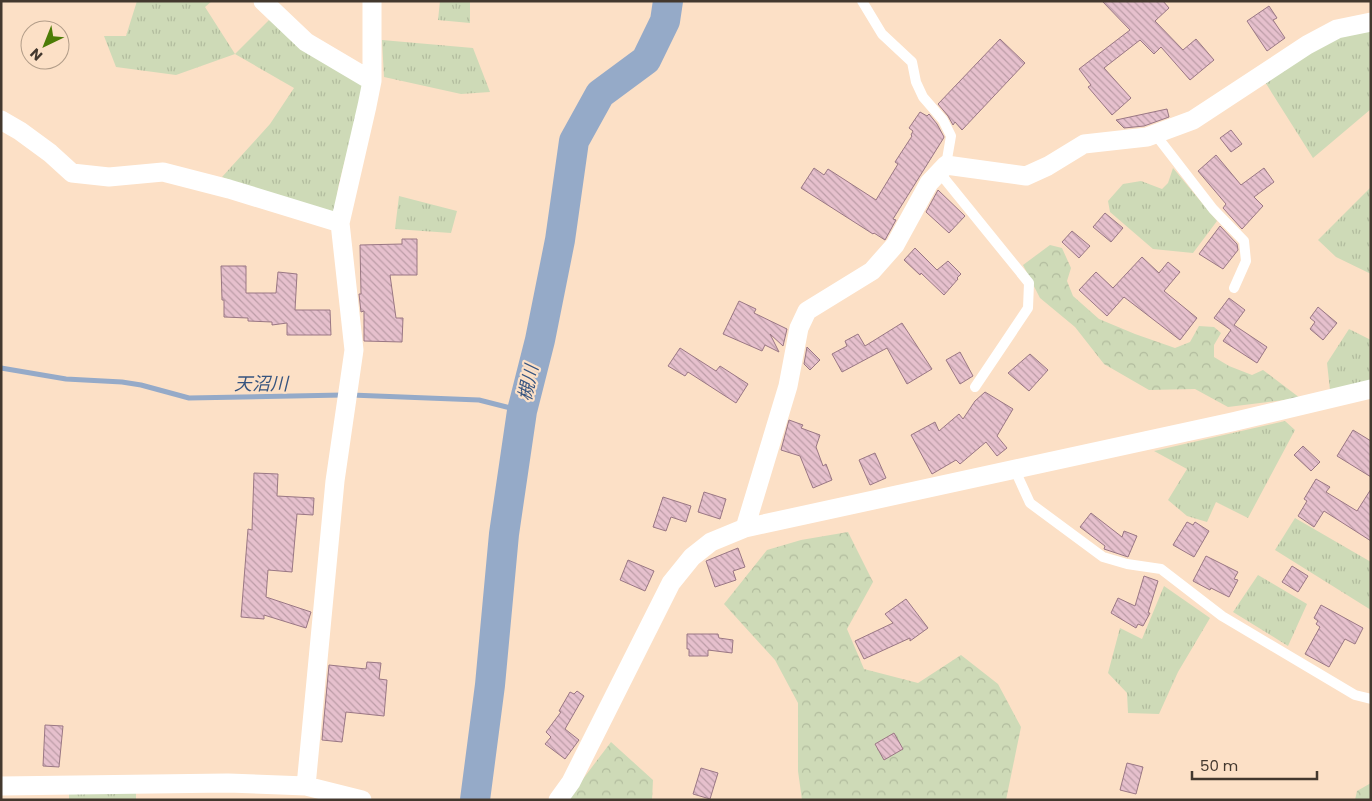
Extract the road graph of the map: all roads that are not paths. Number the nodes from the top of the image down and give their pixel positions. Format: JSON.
{"nodes":[{"id":1,"x":263,"y":1,"type":"edge"},
{"id":2,"x":372,"y":1,"type":"edge"},
{"id":3,"x":862,"y":1,"type":"edge"},
{"id":4,"x":1371,"y":22,"type":"edge"},
{"id":5,"x":372,"y":81,"type":"junction"},
{"id":6,"x":1,"y":120,"type":"edge"},
{"id":7,"x":1155,"y":134,"type":"junction"},
{"id":8,"x":942,"y":168,"type":"junction"},
{"id":9,"x":340,"y":223,"type":"junction"},
{"id":10,"x":1234,"y":288,"type":"dead end"},
{"id":11,"x":975,"y":387,"type":"dead end"},
{"id":12,"x":1371,"y":389,"type":"edge"},
{"id":13,"x":1014,"y":468,"type":"junction"},
{"id":14,"x":745,"y":528,"type":"junction"},
{"id":15,"x":1371,"y":699,"type":"edge"},
{"id":16,"x":1,"y":786,"type":"edge"},
{"id":17,"x":306,"y":786,"type":"junction"},
{"id":18,"x":227,"y":791,"type":"edge"},
{"id":19,"x":362,"y":800,"type":"edge"},
{"id":20,"x":558,"y":800,"type":"edge"}],
"edges":[{"from":1,"to":5,"type":"street"},
{"from":2,"to":5,"type":"street"},
{"from":3,"to":8,"type":"lane"},
{"from":4,"to":7,"type":"street"},
{"from":5,"to":9,"type":"street"},
{"from":6,"to":9,"type":"street"},
{"from":7,"to":8,"type":"street"},
{"from":7,"to":10,"type":"lane"},
{"from":8,"to":11,"type":"lane"},
{"from":8,"to":14,"type":"street"},
{"from":9,"to":17,"type":"street"},
{"from":12,"to":13,"type":"street"},
{"from":13,"to":14,"type":"street"},
{"from":13,"to":15,"type":"lane"},
{"from":14,"to":20,"type":"street"},
{"from":16,"to":18,"type":"street"},
{"from":17,"to":18,"type":"street"},
{"from":17,"to":19,"type":"street"}]}
